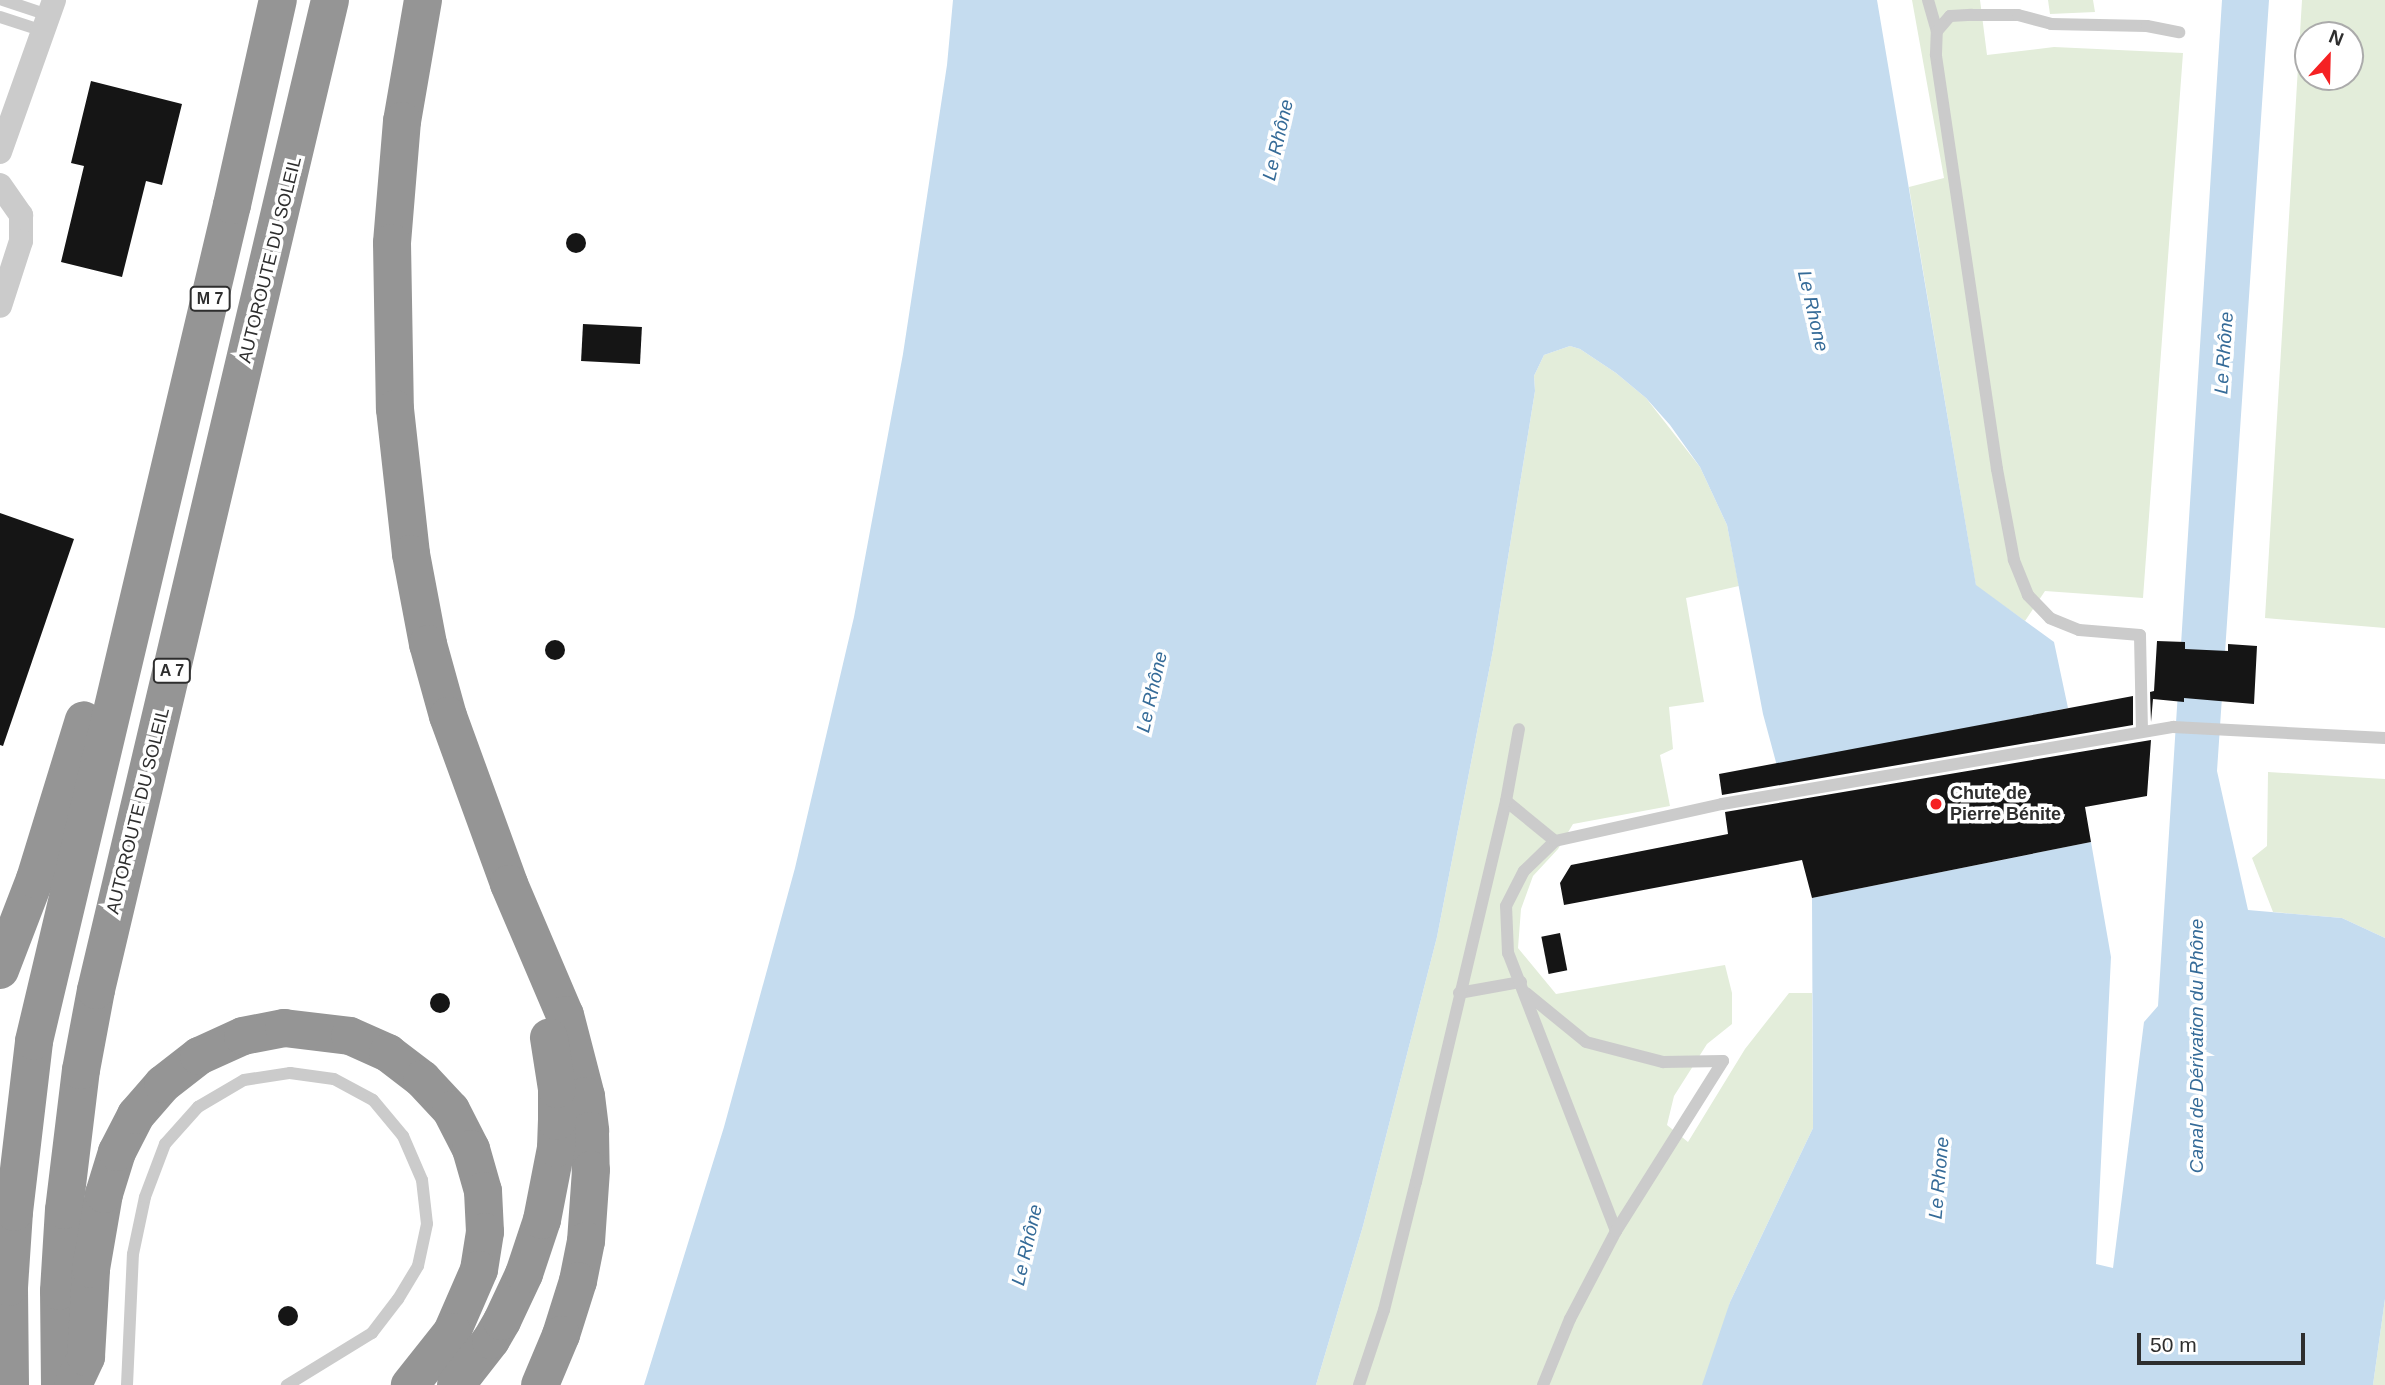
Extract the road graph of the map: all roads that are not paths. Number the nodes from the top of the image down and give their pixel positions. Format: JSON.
{"nodes":[{"id":1,"x":4,"y":0,"type":"edge"},
{"id":2,"x":278,"y":0,"type":"edge"},
{"id":3,"x":331,"y":0,"type":"edge"},
{"id":4,"x":423,"y":0,"type":"edge"},
{"id":5,"x":1928,"y":0,"type":"edge"},
{"id":6,"x":48,"y":16,"type":"edge"},
{"id":7,"x":0,"y":17,"type":"edge"},
{"id":8,"x":1937,"y":31,"type":"junction"},
{"id":9,"x":2179,"y":32,"type":"dead end"},
{"id":10,"x":0,"y":152,"type":"edge"},
{"id":11,"x":0,"y":185,"type":"edge"},
{"id":12,"x":0,"y":306,"type":"edge"},
{"id":13,"x":138,"y":597,"type":"junction"},
{"id":14,"x":1519,"y":729,"type":"dead end"},
{"id":15,"x":2142,"y":731,"type":"junction"},
{"id":16,"x":2385,"y":738,"type":"edge"},
{"id":17,"x":1506,"y":801,"type":"junction"},
{"id":18,"x":1555,"y":841,"type":"junction"},
{"id":19,"x":509,"y":884,"type":"junction"},
{"id":20,"x":1483,"y":896,"type":"junction"},
{"id":21,"x":1506,"y":906,"type":"junction"},
{"id":22,"x":0,"y":970,"type":"edge"},
{"id":23,"x":1523,"y":987,"type":"junction"},
{"id":24,"x":1459,"y":993,"type":"junction"},
{"id":25,"x":1615,"y":1231,"type":"junction"},
{"id":26,"x":10,"y":1385,"type":"edge"},
{"id":27,"x":60,"y":1385,"type":"edge"},
{"id":28,"x":74,"y":1385,"type":"edge"},
{"id":29,"x":127,"y":1385,"type":"edge"},
{"id":30,"x":286,"y":1385,"type":"edge"},
{"id":31,"x":410,"y":1385,"type":"edge"},
{"id":32,"x":456,"y":1385,"type":"edge"},
{"id":33,"x":540,"y":1385,"type":"edge"},
{"id":34,"x":1359,"y":1385,"type":"edge"},
{"id":35,"x":1544,"y":1385,"type":"edge"}],
"edges":[{"from":1,"to":6,"type":"lane"},
{"from":2,"to":13,"type":"highway","number":"M 7"},
{"from":3,"to":27,"type":"highway","name":"AUTOROUTE DU SOLEIL","number":"A 7"},
{"from":4,"to":19,"type":"highway"},
{"from":5,"to":8,"type":"lane"},
{"from":6,"to":7,"type":"lane"},
{"from":6,"to":10,"type":"street"},
{"from":8,"to":9,"type":"lane"},
{"from":8,"to":15,"type":"lane"},
{"from":11,"to":12,"type":"street"},
{"from":13,"to":22,"type":"highway"},
{"from":13,"to":26,"type":"highway"},
{"from":14,"to":17,"type":"lane"},
{"from":15,"to":16,"type":"lane"},
{"from":15,"to":18,"type":"lane"},
{"from":17,"to":18,"type":"lane"},
{"from":17,"to":20,"type":"lane"},
{"from":18,"to":21,"type":"lane"},
{"from":19,"to":32,"type":"highway"},
{"from":19,"to":33,"type":"highway"},
{"from":20,"to":21,"type":"lane"},
{"from":20,"to":24,"type":"lane"},
{"from":21,"to":23,"type":"lane"},
{"from":23,"to":24,"type":"lane"},
{"from":23,"to":25,"type":"lane"},
{"from":23,"to":25,"type":"lane"},
{"from":24,"to":34,"type":"lane"},
{"from":25,"to":35,"type":"lane"},
{"from":28,"to":31,"type":"highway"},
{"from":29,"to":30,"type":"lane"}]}
